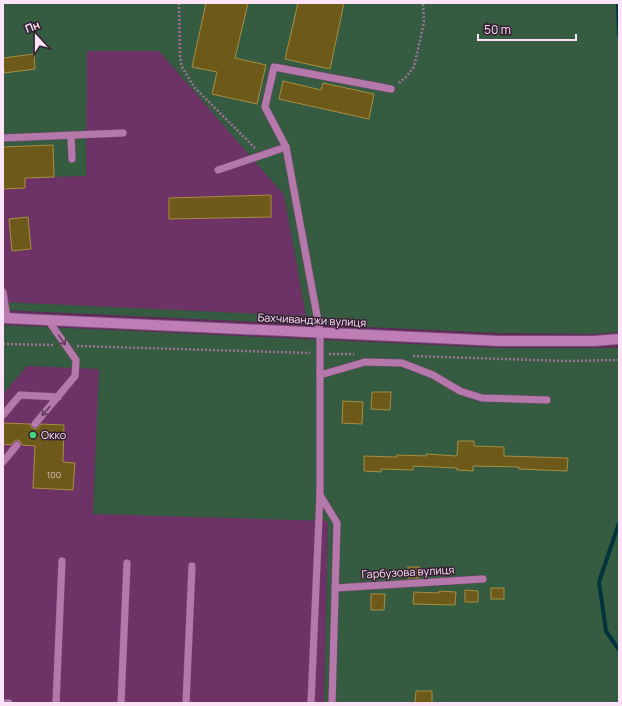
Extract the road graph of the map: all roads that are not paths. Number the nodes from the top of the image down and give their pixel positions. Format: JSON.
{"nodes":[{"id":1,"x":391,"y":89,"type":"road end"},
{"id":2,"x":123,"y":133,"type":"dead end"},
{"id":3,"x":71,"y":136,"type":"junction"},
{"id":4,"x":3,"y":138,"type":"edge"},
{"id":5,"x":286,"y":147,"type":"junction"},
{"id":6,"x":72,"y":159,"type":"dead end"},
{"id":7,"x":218,"y":170,"type":"dead end"},
{"id":8,"x":3,"y":292,"type":"edge"},
{"id":9,"x":5,"y":318,"type":"edge"},
{"id":10,"x":48,"y":320,"type":"junction"},
{"id":11,"x":320,"y":332,"type":"junction"},
{"id":12,"x":619,"y":339,"type":"edge"},
{"id":13,"x":320,"y":374,"type":"junction"},
{"id":14,"x":58,"y":397,"type":"junction"},
{"id":15,"x":546,"y":400,"type":"dead end"},
{"id":16,"x":3,"y":415,"type":"edge"},
{"id":17,"x":35,"y":424,"type":"dead end"},
{"id":18,"x":17,"y":445,"type":"dead end"},
{"id":19,"x":3,"y":462,"type":"edge"},
{"id":20,"x":320,"y":494,"type":"junction"},
{"id":21,"x":62,"y":561,"type":"dead end"},
{"id":22,"x":127,"y":563,"type":"dead end"},
{"id":23,"x":192,"y":566,"type":"dead end"},
{"id":24,"x":483,"y":579,"type":"dead end"},
{"id":25,"x":335,"y":588,"type":"junction"},
{"id":26,"x":3,"y":703,"type":"edge"},
{"id":27,"x":9,"y":703,"type":"edge"},
{"id":28,"x":56,"y":703,"type":"edge"},
{"id":29,"x":121,"y":703,"type":"edge"},
{"id":30,"x":186,"y":703,"type":"edge"},
{"id":31,"x":311,"y":703,"type":"edge"},
{"id":32,"x":332,"y":703,"type":"edge"}],
"edges":[{"from":1,"to":5,"type":"lane"},
{"from":2,"to":3,"type":"lane"},
{"from":3,"to":4,"type":"lane"},
{"from":3,"to":6,"type":"lane"},
{"from":5,"to":7,"type":"lane"},
{"from":5,"to":11,"type":"lane"},
{"from":8,"to":9,"type":"lane"},
{"from":9,"to":10,"type":"street","name":"Бахчиванджи вулиця"},
{"from":10,"to":11,"type":"street","name":"Бахчиванджи вулиця"},
{"from":10,"to":14,"type":"lane","one_way":true},
{"from":11,"to":12,"type":"street","name":"Бахчиванджи вулиця"},
{"from":11,"to":13,"type":"lane"},
{"from":13,"to":15,"type":"lane"},
{"from":13,"to":20,"type":"lane"},
{"from":14,"to":16,"type":"lane"},
{"from":14,"to":17,"type":"lane","one_way":true},
{"from":18,"to":19,"type":"lane"},
{"from":20,"to":25,"type":"lane"},
{"from":20,"to":31,"type":"lane"},
{"from":21,"to":28,"type":"lane"},
{"from":22,"to":29,"type":"lane"},
{"from":23,"to":30,"type":"lane"},
{"from":24,"to":25,"type":"lane","name":"Гарбузова вулиця"},
{"from":25,"to":32,"type":"lane"},
{"from":26,"to":27,"type":"lane"}]}
